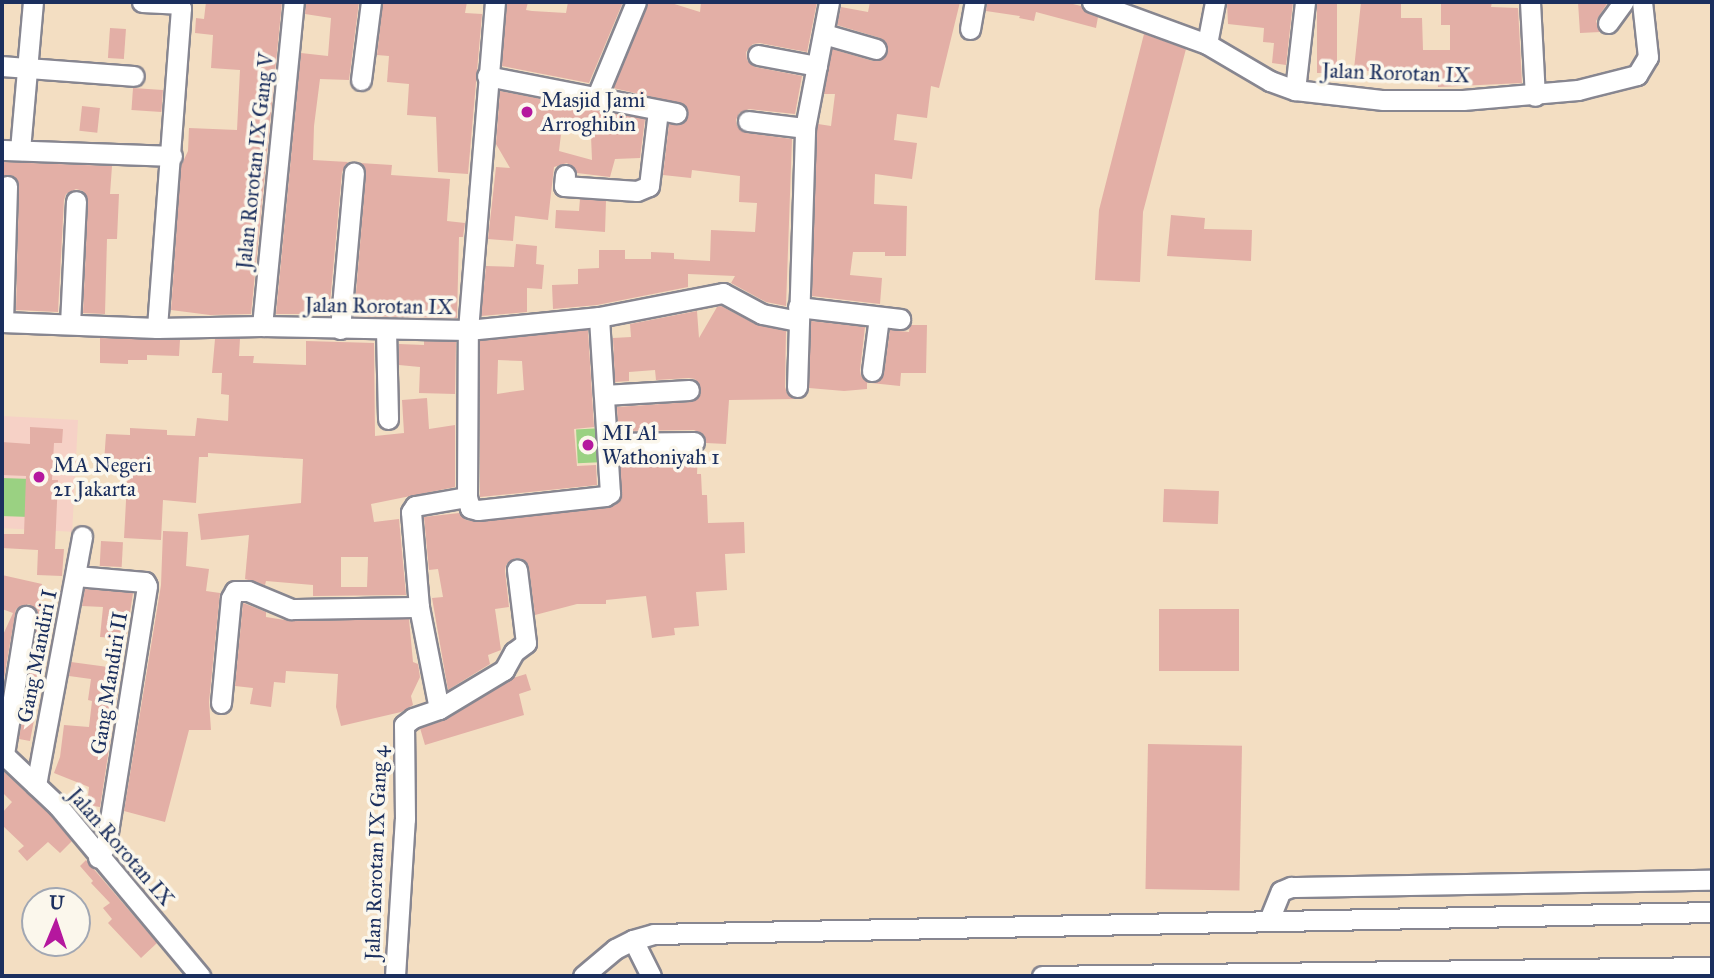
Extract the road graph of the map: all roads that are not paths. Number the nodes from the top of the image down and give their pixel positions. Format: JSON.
{"nodes":[{"id":1,"x":33,"y":2,"type":"edge"},
{"id":2,"x":142,"y":2,"type":"edge"},
{"id":3,"x":294,"y":2,"type":"edge"},
{"id":4,"x":371,"y":2,"type":"edge"},
{"id":5,"x":495,"y":2,"type":"edge"},
{"id":6,"x":636,"y":2,"type":"edge"},
{"id":7,"x":829,"y":2,"type":"edge"},
{"id":8,"x":975,"y":2,"type":"edge"},
{"id":9,"x":1091,"y":2,"type":"edge"},
{"id":10,"x":1215,"y":2,"type":"edge"},
{"id":11,"x":1305,"y":2,"type":"edge"},
{"id":12,"x":1530,"y":2,"type":"edge"},
{"id":13,"x":1623,"y":2,"type":"edge"},
{"id":14,"x":1642,"y":2,"type":"edge"},
{"id":15,"x":1608,"y":23,"type":"dead end"},
{"id":16,"x":970,"y":29,"type":"dead end"},
{"id":17,"x":824,"y":34,"type":"junction"},
{"id":18,"x":1207,"y":44,"type":"junction"},
{"id":19,"x":876,"y":49,"type":"dead end"},
{"id":20,"x":758,"y":55,"type":"dead end"},
{"id":21,"x":2,"y":66,"type":"edge"},
{"id":22,"x":817,"y":66,"type":"junction"},
{"id":23,"x":27,"y":67,"type":"junction"},
{"id":24,"x":134,"y":76,"type":"dead end"},
{"id":25,"x":487,"y":76,"type":"junction"},
{"id":26,"x":361,"y":80,"type":"dead end"},
{"id":27,"x":1295,"y":90,"type":"junction"},
{"id":28,"x":597,"y":96,"type":"junction"},
{"id":29,"x":1535,"y":96,"type":"junction"},
{"id":30,"x":748,"y":121,"type":"dead end"},
{"id":31,"x":805,"y":128,"type":"junction"},
{"id":32,"x":11,"y":150,"type":"edge"},
{"id":33,"x":172,"y":156,"type":"junction"},
{"id":34,"x":354,"y":173,"type":"dead end"},
{"id":35,"x":565,"y":175,"type":"dead end"},
{"id":36,"x":7,"y":186,"type":"dead end"},
{"id":37,"x":76,"y":201,"type":"dead end"},
{"id":38,"x":798,"y":314,"type":"junction"},
{"id":39,"x":599,"y":317,"type":"junction"},
{"id":40,"x":879,"y":317,"type":"junction"},
{"id":41,"x":900,"y":319,"type":"dead end"},
{"id":42,"x":2,"y":322,"type":"edge"},
{"id":43,"x":70,"y":324,"type":"junction"},
{"id":44,"x":262,"y":326,"type":"junction"},
{"id":45,"x":157,"y":328,"type":"junction"},
{"id":46,"x":340,"y":329,"type":"junction"},
{"id":47,"x":386,"y":329,"type":"junction"},
{"id":48,"x":468,"y":330,"type":"junction"},
{"id":49,"x":872,"y":372,"type":"dead end"},
{"id":50,"x":797,"y":387,"type":"dead end"},
{"id":51,"x":689,"y":390,"type":"dead end"},
{"id":52,"x":604,"y":395,"type":"junction"},
{"id":53,"x":388,"y":419,"type":"dead end"},
{"id":54,"x":694,"y":442,"type":"dead end"},
{"id":55,"x":607,"y":443,"type":"junction"},
{"id":56,"x":467,"y":497,"type":"junction"},
{"id":57,"x":82,"y":536,"type":"dead end"},
{"id":58,"x":517,"y":570,"type":"dead end"},
{"id":59,"x":76,"y":576,"type":"junction"},
{"id":60,"x":419,"y":607,"type":"junction"},
{"id":61,"x":26,"y":616,"type":"dead end"},
{"id":62,"x":221,"y":703,"type":"dead end"},
{"id":63,"x":439,"y":709,"type":"junction"},
{"id":64,"x":3,"y":754,"type":"edge"},
{"id":65,"x":36,"y":785,"type":"junction"},
{"id":66,"x":102,"y":852,"type":"junction"},
{"id":67,"x":1712,"y":880,"type":"edge"},
{"id":68,"x":1526,"y":883,"type":"junction"},
{"id":69,"x":1712,"y":912,"type":"edge"},
{"id":70,"x":1529,"y":915,"type":"junction"},
{"id":71,"x":1269,"y":920,"type":"junction"},
{"id":72,"x":633,"y":940,"type":"junction"},
{"id":73,"x":1712,"y":967,"type":"edge"},
{"id":74,"x":1547,"y":973,"type":"edge"},
{"id":75,"x":200,"y":976,"type":"edge"},
{"id":76,"x":395,"y":976,"type":"edge"},
{"id":77,"x":583,"y":976,"type":"edge"},
{"id":78,"x":651,"y":976,"type":"edge"},
{"id":79,"x":1042,"y":976,"type":"edge"}],
"edges":[{"from":1,"to":23,"type":"street"},
{"from":2,"to":33,"type":"street"},
{"from":3,"to":44,"type":"street","name":"Jalan Rorotan IX Gang V"},
{"from":4,"to":26,"type":"street"},
{"from":5,"to":25,"type":"street","name":"Jalan Rorotan IX"},
{"from":6,"to":28,"type":"street"},
{"from":7,"to":17,"type":"street"},
{"from":8,"to":16,"type":"street"},
{"from":9,"to":18,"type":"street","name":"Jalan Rorotan IX"},
{"from":10,"to":18,"type":"street"},
{"from":11,"to":27,"type":"street"},
{"from":12,"to":29,"type":"street"},
{"from":13,"to":15,"type":"street"},
{"from":14,"to":29,"type":"street","name":"Jalan Rorotan IX"},
{"from":17,"to":19,"type":"street"},
{"from":17,"to":22,"type":"street"},
{"from":18,"to":27,"type":"street","name":"Jalan Rorotan IX"},
{"from":20,"to":22,"type":"street"},
{"from":21,"to":23,"type":"street"},
{"from":22,"to":31,"type":"street"},
{"from":23,"to":24,"type":"street"},
{"from":23,"to":32,"type":"street"},
{"from":25,"to":28,"type":"street"},
{"from":25,"to":48,"type":"street","name":"Jalan Rorotan IX"},
{"from":27,"to":29,"type":"street","name":"Jalan Rorotan IX"},
{"from":28,"to":35,"type":"street"},
{"from":30,"to":31,"type":"street"},
{"from":31,"to":38,"type":"street"},
{"from":32,"to":33,"type":"street"},
{"from":33,"to":45,"type":"street"},
{"from":34,"to":46,"type":"street"},
{"from":36,"to":42,"type":"street"},
{"from":37,"to":43,"type":"street"},
{"from":38,"to":39,"type":"street"},
{"from":38,"to":40,"type":"street"},
{"from":38,"to":50,"type":"street"},
{"from":39,"to":48,"type":"street"},
{"from":39,"to":52,"type":"street"},
{"from":40,"to":41,"type":"street"},
{"from":40,"to":49,"type":"street"},
{"from":42,"to":43,"type":"street","name":"Jalan Rorotan IX"},
{"from":43,"to":45,"type":"street","name":"Jalan Rorotan IX"},
{"from":44,"to":45,"type":"street","name":"Jalan Rorotan IX"},
{"from":44,"to":46,"type":"street","name":"Jalan Rorotan IX"},
{"from":46,"to":47,"type":"street","name":"Jalan Rorotan IX"},
{"from":47,"to":48,"type":"street","name":"Jalan Rorotan IX"},
{"from":47,"to":53,"type":"street"},
{"from":48,"to":56,"type":"street"},
{"from":51,"to":52,"type":"street"},
{"from":52,"to":55,"type":"street"},
{"from":54,"to":55,"type":"street"},
{"from":55,"to":56,"type":"street"},
{"from":56,"to":60,"type":"street"},
{"from":57,"to":59,"type":"street","name":"Gang Mandiri I"},
{"from":58,"to":63,"type":"street"},
{"from":59,"to":65,"type":"street","name":"Gang Mandiri I"},
{"from":59,"to":66,"type":"street","name":"Gang Mandiri II"},
{"from":60,"to":62,"type":"street"},
{"from":60,"to":63,"type":"street"},
{"from":61,"to":64,"type":"street"},
{"from":63,"to":76,"type":"street","name":"Jalan Rorotan IX Gang 4"},
{"from":64,"to":65,"type":"street","name":"Jalan Rorotan IX"},
{"from":65,"to":66,"type":"street","name":"Jalan Rorotan IX"},
{"from":66,"to":75,"type":"street","name":"Jalan Rorotan IX"},
{"from":67,"to":68,"type":"street"},
{"from":68,"to":70,"type":"street"},
{"from":68,"to":71,"type":"street"},
{"from":69,"to":70,"type":"street"},
{"from":70,"to":71,"type":"street"},
{"from":71,"to":72,"type":"street"},
{"from":72,"to":77,"type":"street"},
{"from":72,"to":78,"type":"street"},
{"from":73,"to":74,"type":"street"},
{"from":74,"to":79,"type":"street"}]}
